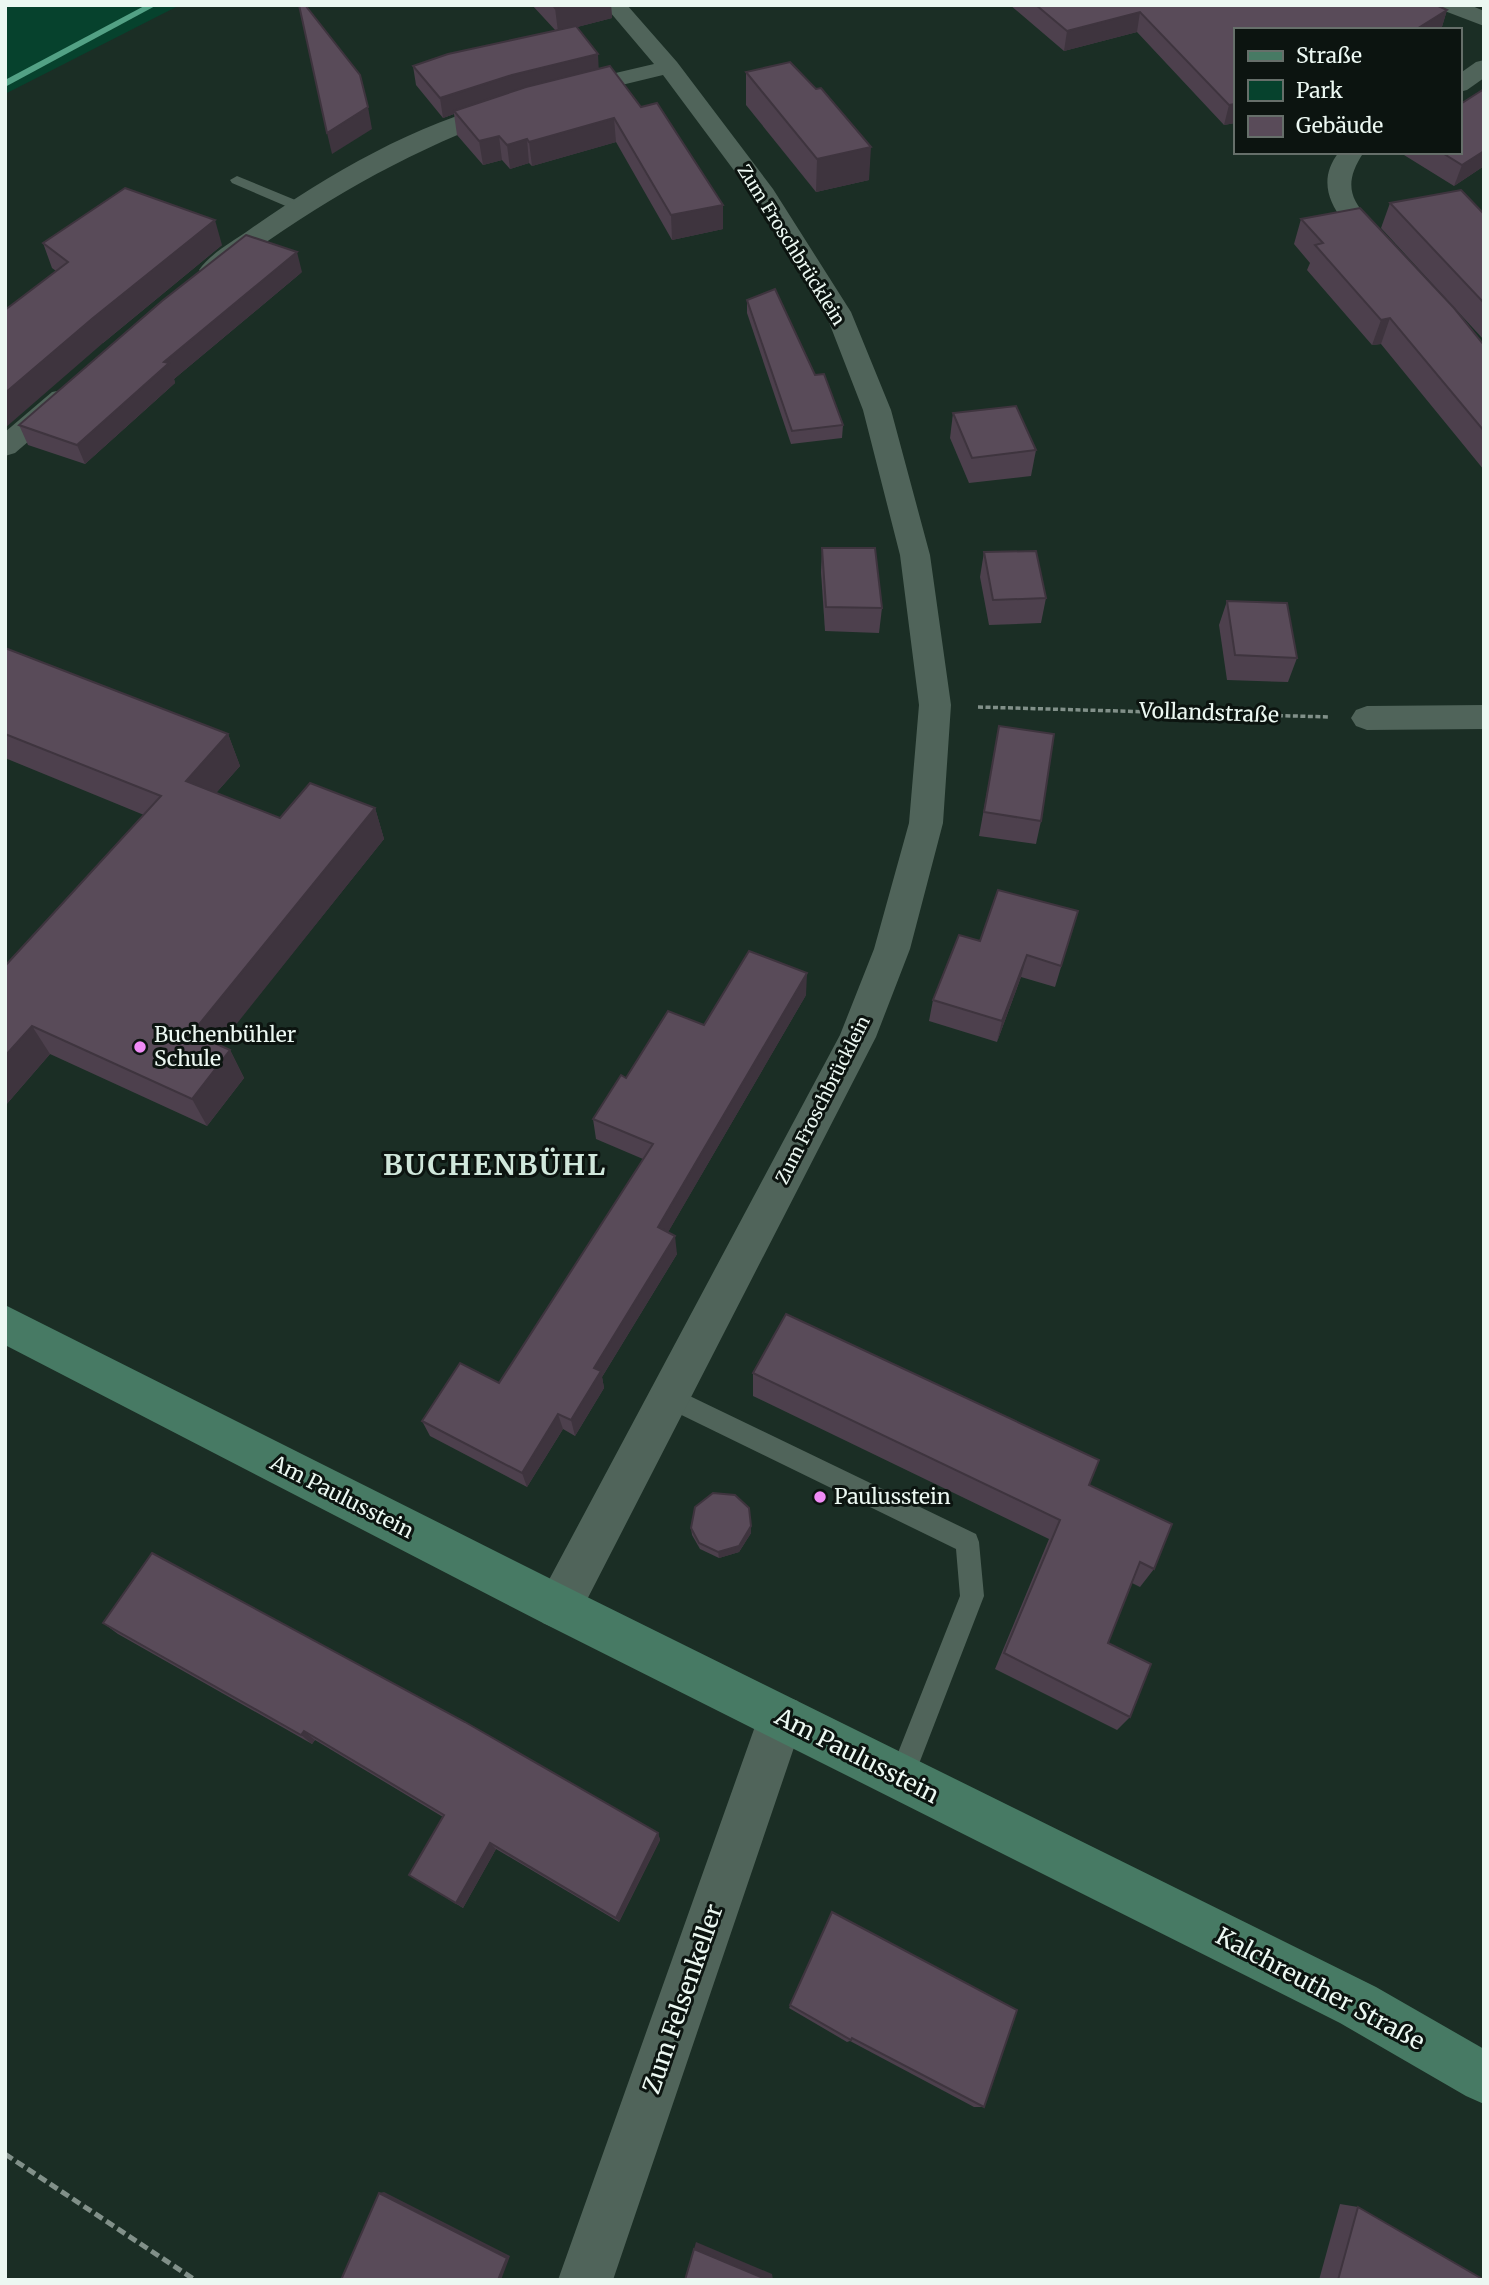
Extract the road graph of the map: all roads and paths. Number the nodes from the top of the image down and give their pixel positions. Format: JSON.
{"nodes":[{"id":1,"x":615,"y":5,"type":"edge"},
{"id":2,"x":1450,"y":5,"type":"edge"},
{"id":3,"x":1484,"y":19,"type":"edge"},
{"id":4,"x":669,"y":67,"type":"junction"},
{"id":5,"x":1484,"y":67,"type":"edge"},
{"id":6,"x":1461,"y":84,"type":"edge"},
{"id":7,"x":1350,"y":154,"type":"edge"},
{"id":8,"x":237,"y":180,"type":"dead end"},
{"id":9,"x":300,"y":206,"type":"junction"},
{"id":10,"x":1398,"y":266,"type":"edge"},
{"id":11,"x":194,"y":284,"type":"edge"},
{"id":12,"x":79,"y":383,"type":"edge"},
{"id":13,"x":5,"y":447,"type":"edge"},
{"id":14,"x":935,"y":705,"type":"junction"},
{"id":15,"x":1484,"y":717,"type":"edge"},
{"id":16,"x":1367,"y":718,"type":"joint"},
{"id":17,"x":5,"y":1324,"type":"edge"},
{"id":18,"x":669,"y":1397,"type":"junction"},
{"id":19,"x":559,"y":1607,"type":"junction"},
{"id":20,"x":781,"y":1718,"type":"junction"},
{"id":21,"x":901,"y":1777,"type":"junction"},
{"id":22,"x":1155,"y":1904,"type":"joint"},
{"id":23,"x":1484,"y":2078,"type":"edge"},
{"id":24,"x":5,"y":2154,"type":"edge"},
{"id":25,"x":195,"y":2280,"type":"edge"},
{"id":26,"x":585,"y":2280,"type":"edge"}],
"edges":[{"from":1,"to":4,"type":"street","name":"Zum Froschbrücklein"},
{"from":2,"to":3,"type":"street"},
{"from":4,"to":9,"type":"street"},
{"from":4,"to":14,"type":"street","name":"Zum Froschbrücklein"},
{"from":5,"to":6,"type":"street"},
{"from":7,"to":10,"type":"street"},
{"from":8,"to":9,"type":"lane"},
{"from":9,"to":11,"type":"street"},
{"from":12,"to":13,"type":"street"},
{"from":14,"to":16,"type":"path","name":"Vollandstraße"},
{"from":14,"to":18,"type":"street","name":"Zum Froschbrücklein"},
{"from":15,"to":16,"type":"street"},
{"from":17,"to":19,"type":"street","name":"Am Paulusstein"},
{"from":18,"to":19,"type":"street"},
{"from":18,"to":21,"type":"lane"},
{"from":19,"to":20,"type":"street","name":"Am Paulusstein"},
{"from":20,"to":21,"type":"street","name":"Am Paulusstein"},
{"from":20,"to":26,"type":"street","name":"Zum Felsenkeller"},
{"from":21,"to":22,"type":"street","name":"Am Paulusstein"},
{"from":22,"to":23,"type":"street","name":"Kalchreuther Straße"},
{"from":24,"to":25,"type":"path"}]}
